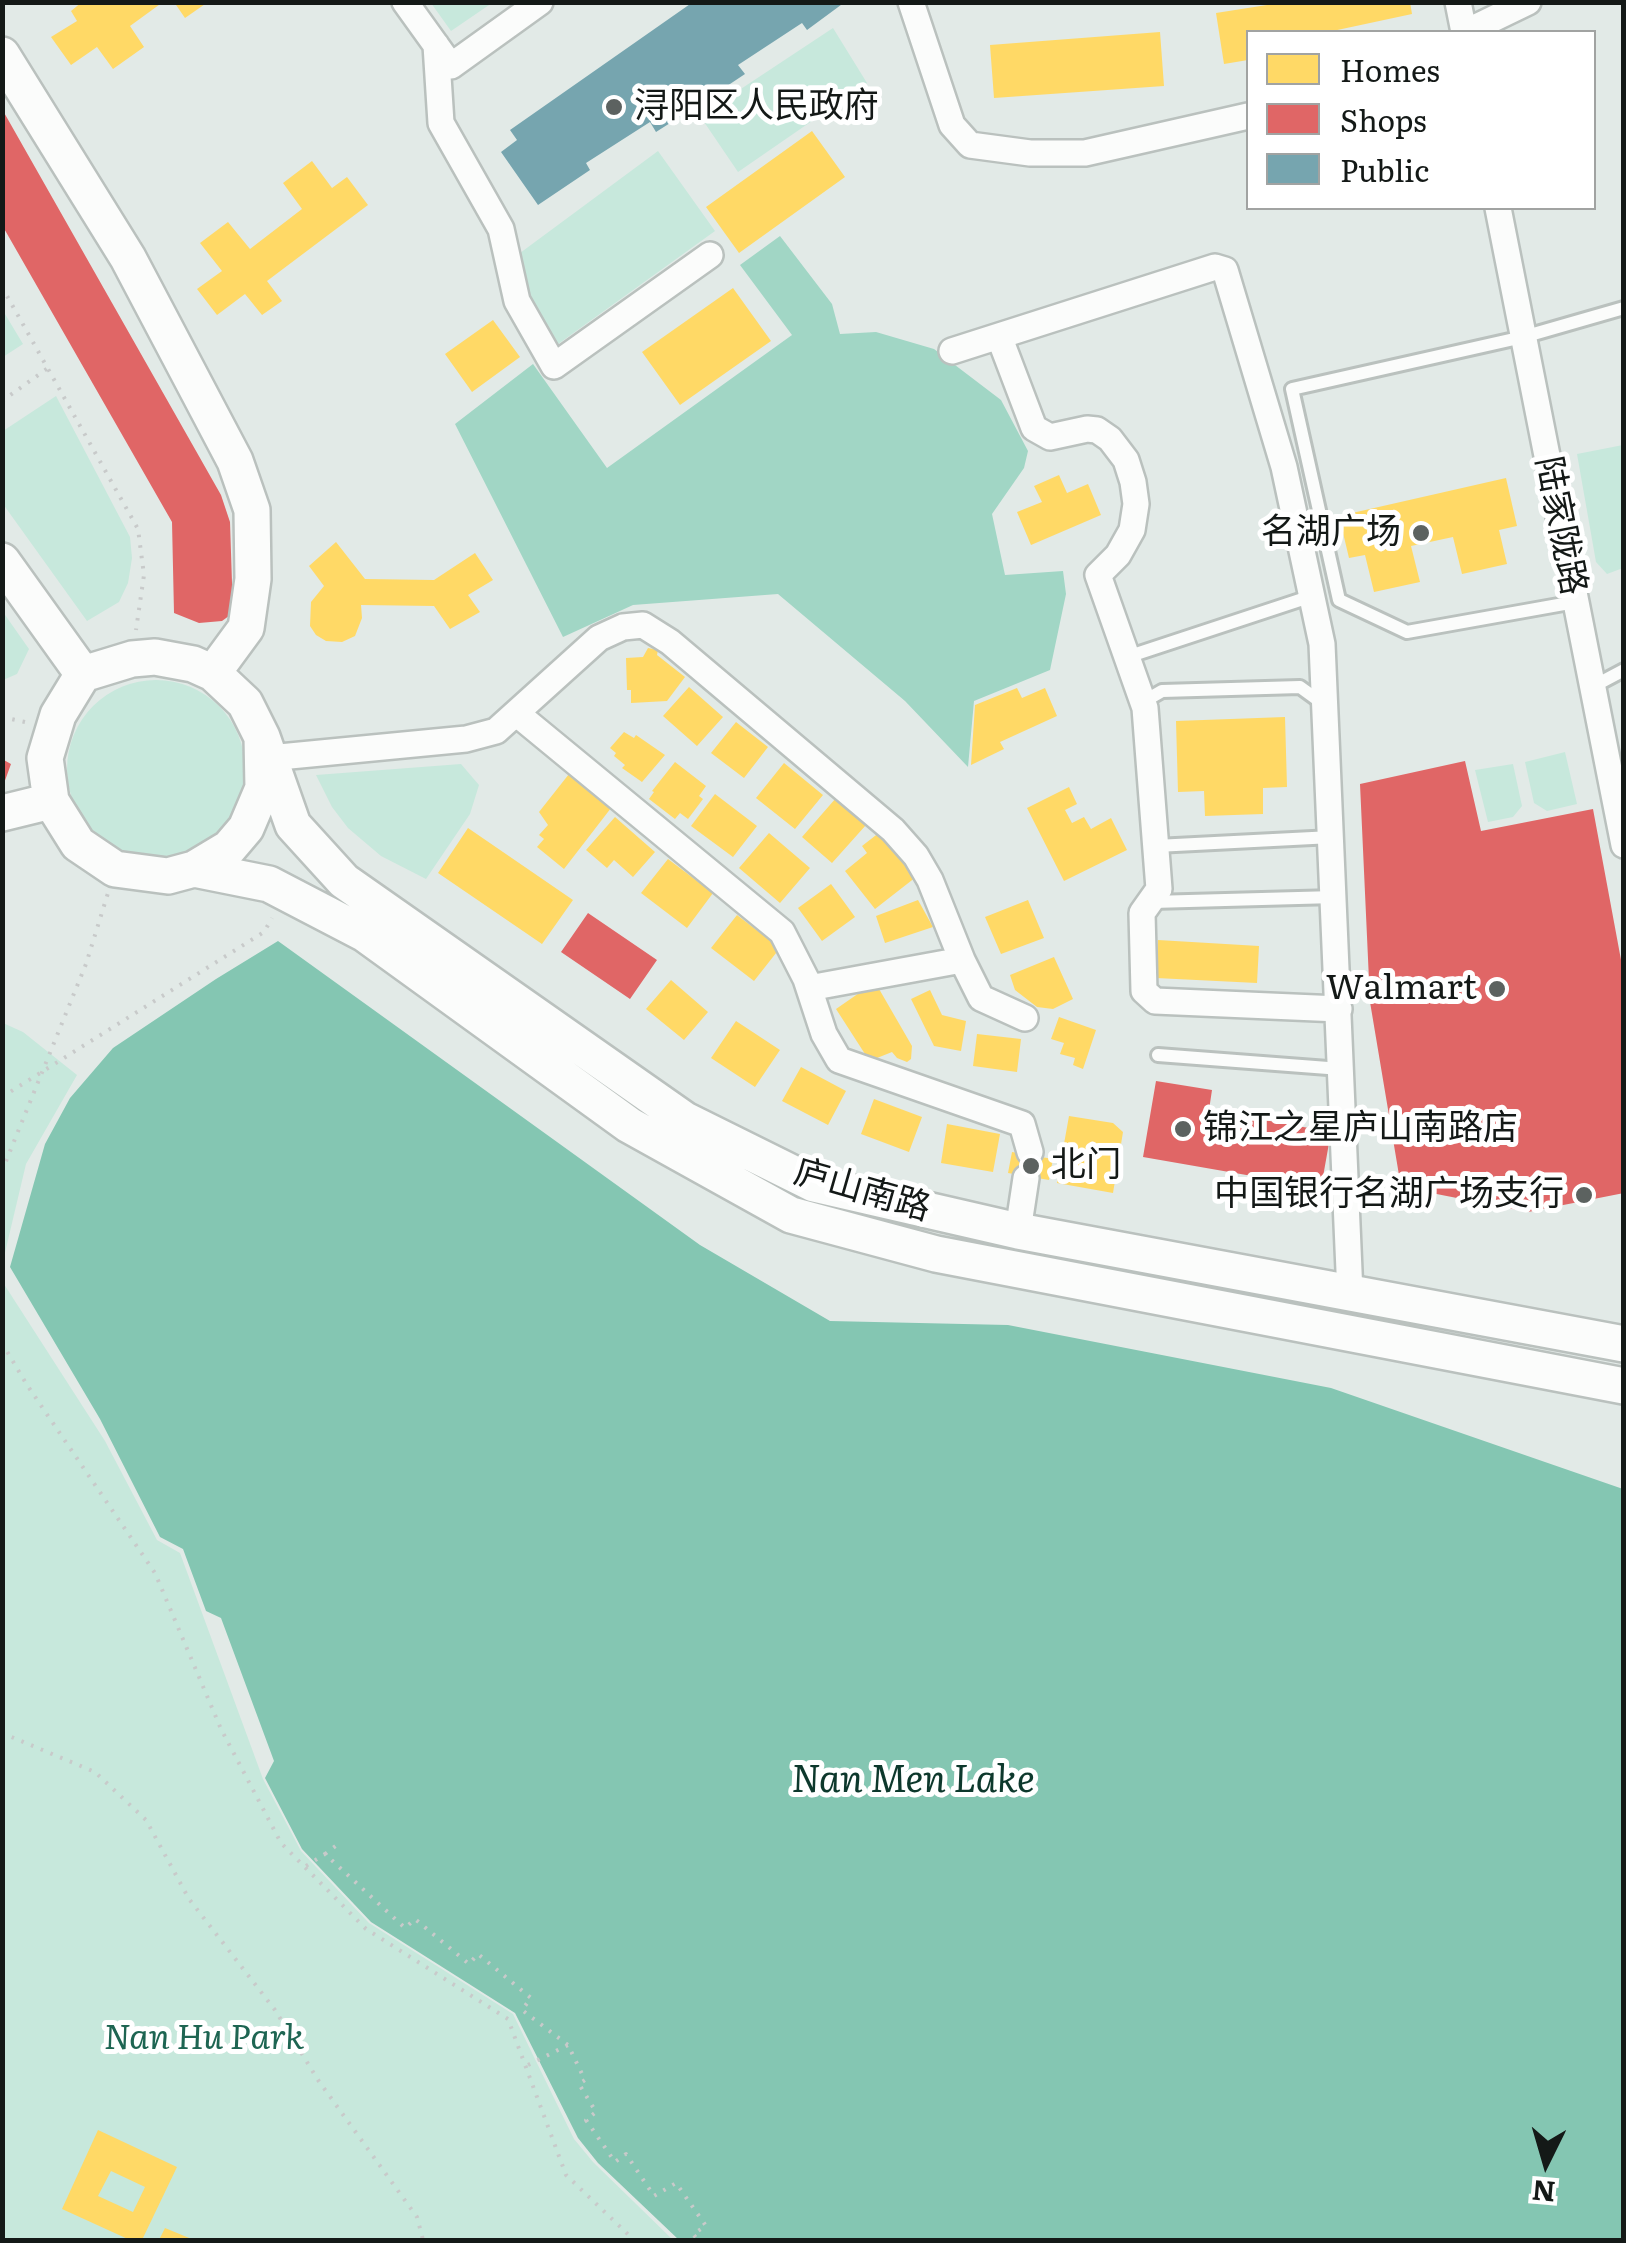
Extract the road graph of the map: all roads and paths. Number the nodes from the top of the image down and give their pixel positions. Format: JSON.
{"nodes":[{"id":1,"x":405,"y":2,"type":"edge"},
{"id":2,"x":540,"y":2,"type":"edge"},
{"id":3,"x":911,"y":2,"type":"edge"},
{"id":4,"x":1458,"y":2,"type":"edge"},
{"id":5,"x":1528,"y":2,"type":"edge"},
{"id":6,"x":1465,"y":30,"type":"edge"},
{"id":7,"x":1469,"y":30,"type":"edge"},
{"id":8,"x":436,"y":45,"type":"junction"},
{"id":9,"x":2,"y":55,"type":"edge"},
{"id":10,"x":1246,"y":116,"type":"edge"},
{"id":11,"x":1498,"y":210,"type":"edge"},
{"id":12,"x":710,"y":255,"type":"dead end"},
{"id":13,"x":2,"y":287,"type":"edge"},
{"id":14,"x":1624,"y":308,"type":"edge"},
{"id":15,"x":1000,"y":336,"type":"junction"},
{"id":16,"x":1523,"y":337,"type":"junction"},
{"id":17,"x":952,"y":351,"type":"dead end"},
{"id":18,"x":48,"y":368,"type":"junction"},
{"id":19,"x":2,"y":401,"type":"edge"},
{"id":20,"x":2,"y":561,"type":"edge"},
{"id":21,"x":1312,"y":596,"type":"junction"},
{"id":22,"x":1575,"y":602,"type":"junction"},
{"id":23,"x":1127,"y":656,"type":"junction"},
{"id":24,"x":132,"y":659,"type":"junction"},
{"id":25,"x":1624,"y":670,"type":"edge"},
{"id":26,"x":212,"y":673,"type":"junction"},
{"id":27,"x":84,"y":674,"type":"junction"},
{"id":28,"x":1592,"y":687,"type":"junction"},
{"id":29,"x":1143,"y":702,"type":"junction"},
{"id":30,"x":1325,"y":706,"type":"junction"},
{"id":31,"x":516,"y":713,"type":"junction"},
{"id":32,"x":265,"y":747,"type":"junction"},
{"id":33,"x":51,"y":802,"type":"junction"},
{"id":34,"x":2,"y":813,"type":"edge"},
{"id":35,"x":1332,"y":836,"type":"junction"},
{"id":36,"x":1624,"y":845,"type":"edge"},
{"id":37,"x":1156,"y":846,"type":"junction"},
{"id":38,"x":194,"y":869,"type":"junction"},
{"id":39,"x":115,"y":870,"type":"junction"},
{"id":40,"x":287,"y":893,"type":"junction"},
{"id":41,"x":1335,"y":896,"type":"junction"},
{"id":42,"x":1150,"y":902,"type":"junction"},
{"id":43,"x":962,"y":960,"type":"junction"},
{"id":44,"x":809,"y":988,"type":"junction"},
{"id":45,"x":1339,"y":1009,"type":"junction"},
{"id":46,"x":1025,"y":1018,"type":"dead end"},
{"id":47,"x":1158,"y":1055,"type":"dead end"},
{"id":48,"x":1341,"y":1069,"type":"junction"},
{"id":49,"x":43,"y":1070,"type":"junction"},
{"id":50,"x":2,"y":1097,"type":"edge"},
{"id":51,"x":1030,"y":1152,"type":"dead end"},
{"id":52,"x":2,"y":1172,"type":"edge"},
{"id":53,"x":1026,"y":1178,"type":"dead end"},
{"id":54,"x":1018,"y":1231,"type":"junction"},
{"id":55,"x":1350,"y":1294,"type":"junction"},
{"id":56,"x":2,"y":1344,"type":"edge"},
{"id":57,"x":1624,"y":1344,"type":"edge"},
{"id":58,"x":1624,"y":1386,"type":"edge"},
{"id":59,"x":2,"y":1733,"type":"edge"},
{"id":60,"x":341,"y":1842,"type":"dead end"},
{"id":61,"x":325,"y":1854,"type":"junction"},
{"id":62,"x":309,"y":1864,"type":"junction"},
{"id":63,"x":568,"y":2045,"type":"junction"},
{"id":64,"x":527,"y":2066,"type":"junction"},
{"id":65,"x":423,"y":2240,"type":"edge"},
{"id":66,"x":634,"y":2240,"type":"edge"},
{"id":67,"x":698,"y":2240,"type":"edge"}],
"edges":[{"from":1,"to":8,"type":"street"},
{"from":2,"to":8,"type":"street"},
{"from":3,"to":10,"type":"street"},
{"from":4,"to":6,"type":"street"},
{"from":5,"to":7,"type":"street"},
{"from":8,"to":12,"type":"street"},
{"from":9,"to":26,"type":"main road"},
{"from":11,"to":16,"type":"street","name":"陆家陇路"},
{"from":13,"to":18,"type":"path"},
{"from":14,"to":16,"type":"lane"},
{"from":15,"to":17,"type":"street"},
{"from":15,"to":21,"type":"street"},
{"from":15,"to":23,"type":"street"},
{"from":16,"to":22,"type":"street","name":"陆家陇路"},
{"from":16,"to":22,"type":"lane"},
{"from":18,"to":19,"type":"path"},
{"from":18,"to":24,"type":"path"},
{"from":20,"to":27,"type":"main road"},
{"from":21,"to":23,"type":"lane"},
{"from":21,"to":30,"type":"street"},
{"from":22,"to":28,"type":"street","name":"陆家陇路"},
{"from":23,"to":29,"type":"street"},
{"from":24,"to":26,"type":"main road"},
{"from":24,"to":27,"type":"main road"},
{"from":25,"to":28,"type":"lane"},
{"from":26,"to":32,"type":"main road"},
{"from":27,"to":33,"type":"main road"},
{"from":28,"to":36,"type":"street","name":"陆家陇路"},
{"from":29,"to":30,"type":"lane"},
{"from":29,"to":37,"type":"street"},
{"from":30,"to":35,"type":"street"},
{"from":31,"to":32,"type":"street"},
{"from":31,"to":43,"type":"street"},
{"from":31,"to":44,"type":"street"},
{"from":32,"to":38,"type":"main road"},
{"from":32,"to":54,"type":"main road","name":"庐山南路"},
{"from":33,"to":34,"type":"main road"},
{"from":33,"to":39,"type":"main road"},
{"from":35,"to":37,"type":"lane"},
{"from":35,"to":41,"type":"street"},
{"from":37,"to":42,"type":"street"},
{"from":38,"to":39,"type":"main road"},
{"from":38,"to":40,"type":"main road","name":"庐山南路"},
{"from":39,"to":49,"type":"path"},
{"from":40,"to":49,"type":"path"},
{"from":40,"to":58,"type":"main road","name":"庐山南路"},
{"from":41,"to":42,"type":"lane"},
{"from":41,"to":45,"type":"street"},
{"from":42,"to":45,"type":"street"},
{"from":43,"to":44,"type":"street"},
{"from":43,"to":46,"type":"street"},
{"from":44,"to":51,"type":"street"},
{"from":45,"to":48,"type":"street"},
{"from":47,"to":48,"type":"lane"},
{"from":48,"to":55,"type":"street"},
{"from":49,"to":50,"type":"path"},
{"from":49,"to":52,"type":"path"},
{"from":53,"to":54,"type":"street"},
{"from":54,"to":55,"type":"main road","name":"庐山南路"},
{"from":55,"to":57,"type":"main road","name":"庐山南路"},
{"from":56,"to":62,"type":"path"},
{"from":59,"to":65,"type":"path"},
{"from":60,"to":61,"type":"path"},
{"from":61,"to":62,"type":"path"},
{"from":61,"to":63,"type":"path"},
{"from":62,"to":64,"type":"path"},
{"from":63,"to":64,"type":"path"},
{"from":63,"to":67,"type":"path"},
{"from":64,"to":66,"type":"path"}]}
